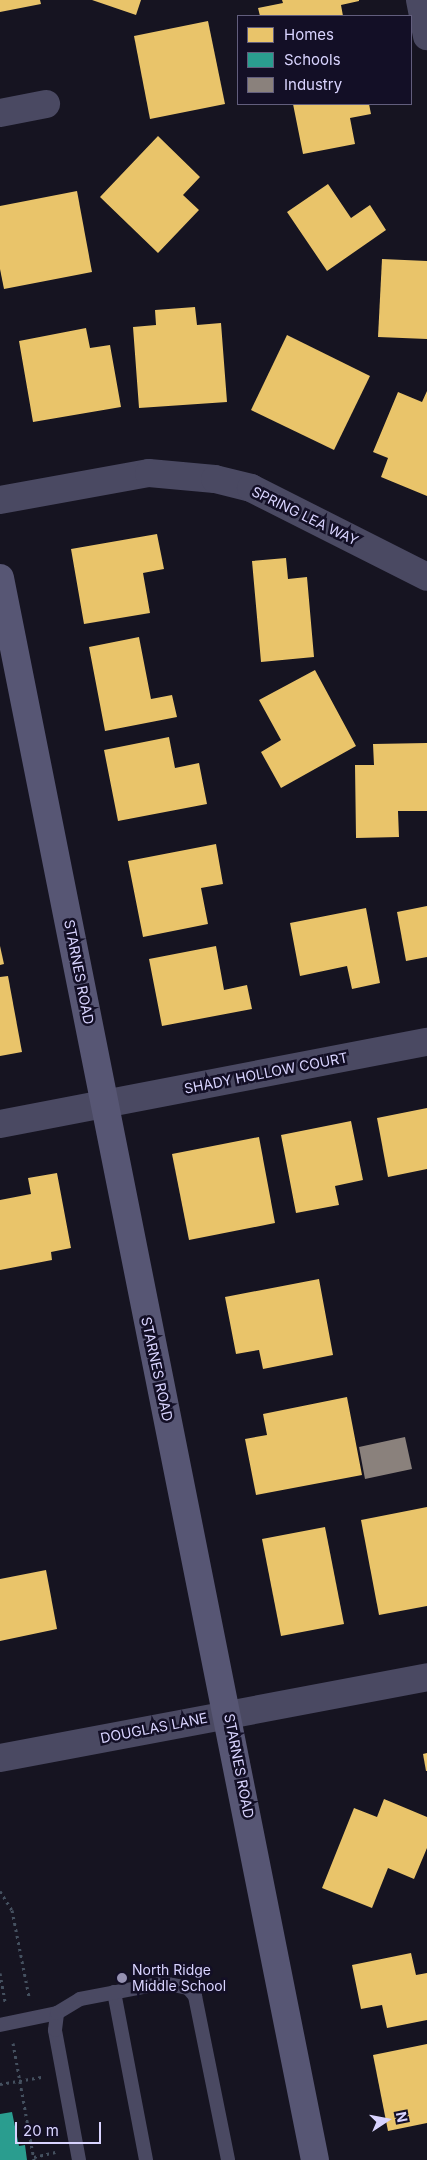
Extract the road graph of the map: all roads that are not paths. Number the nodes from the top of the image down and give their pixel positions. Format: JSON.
{"nodes":[{"id":1,"x":420,"y":0,"type":"edge"},
{"id":2,"x":427,"y":36,"type":"edge"},
{"id":3,"x":46,"y":104,"type":"dead end"},
{"id":4,"x":0,"y":113,"type":"edge"},
{"id":5,"x":0,"y":500,"type":"edge"},
{"id":6,"x":427,"y":577,"type":"edge"},
{"id":7,"x":0,"y":578,"type":"edge"},
{"id":8,"x":427,"y":1042,"type":"edge"},
{"id":9,"x":105,"y":1104,"type":"junction"},
{"id":10,"x":0,"y":1124,"type":"edge"},
{"id":11,"x":427,"y":1676,"type":"edge"},
{"id":12,"x":228,"y":1714,"type":"junction"},
{"id":13,"x":0,"y":1758,"type":"edge"},
{"id":14,"x":114,"y":1992,"type":"junction"},
{"id":15,"x":57,"y":2013,"type":"junction"},
{"id":16,"x":5,"y":2024,"type":"edge"},
{"id":17,"x":79,"y":2160,"type":"edge"},
{"id":18,"x":146,"y":2160,"type":"edge"},
{"id":19,"x":228,"y":2160,"type":"edge"},
{"id":20,"x":315,"y":2160,"type":"edge"}],
"edges":[{"from":1,"to":2,"type":"street"},
{"from":3,"to":4,"type":"street"},
{"from":5,"to":6,"type":"street","name":"SPRING LEA WAY"},
{"from":7,"to":9,"type":"main road","name":"STARNES ROAD"},
{"from":8,"to":9,"type":"street","name":"SHADY HOLLOW COURT"},
{"from":9,"to":10,"type":"street","name":"SHADY HOLLOW COURT"},
{"from":9,"to":12,"type":"main road","name":"STARNES ROAD"},
{"from":11,"to":12,"type":"street","name":"DOUGLAS LANE"},
{"from":12,"to":13,"type":"street","name":"DOUGLAS LANE"},
{"from":12,"to":20,"type":"main road","name":"STARNES ROAD"},
{"from":14,"to":15,"type":"lane"},
{"from":14,"to":18,"type":"lane"},
{"from":14,"to":19,"type":"lane"},
{"from":15,"to":16,"type":"lane"},
{"from":15,"to":17,"type":"lane"}]}
